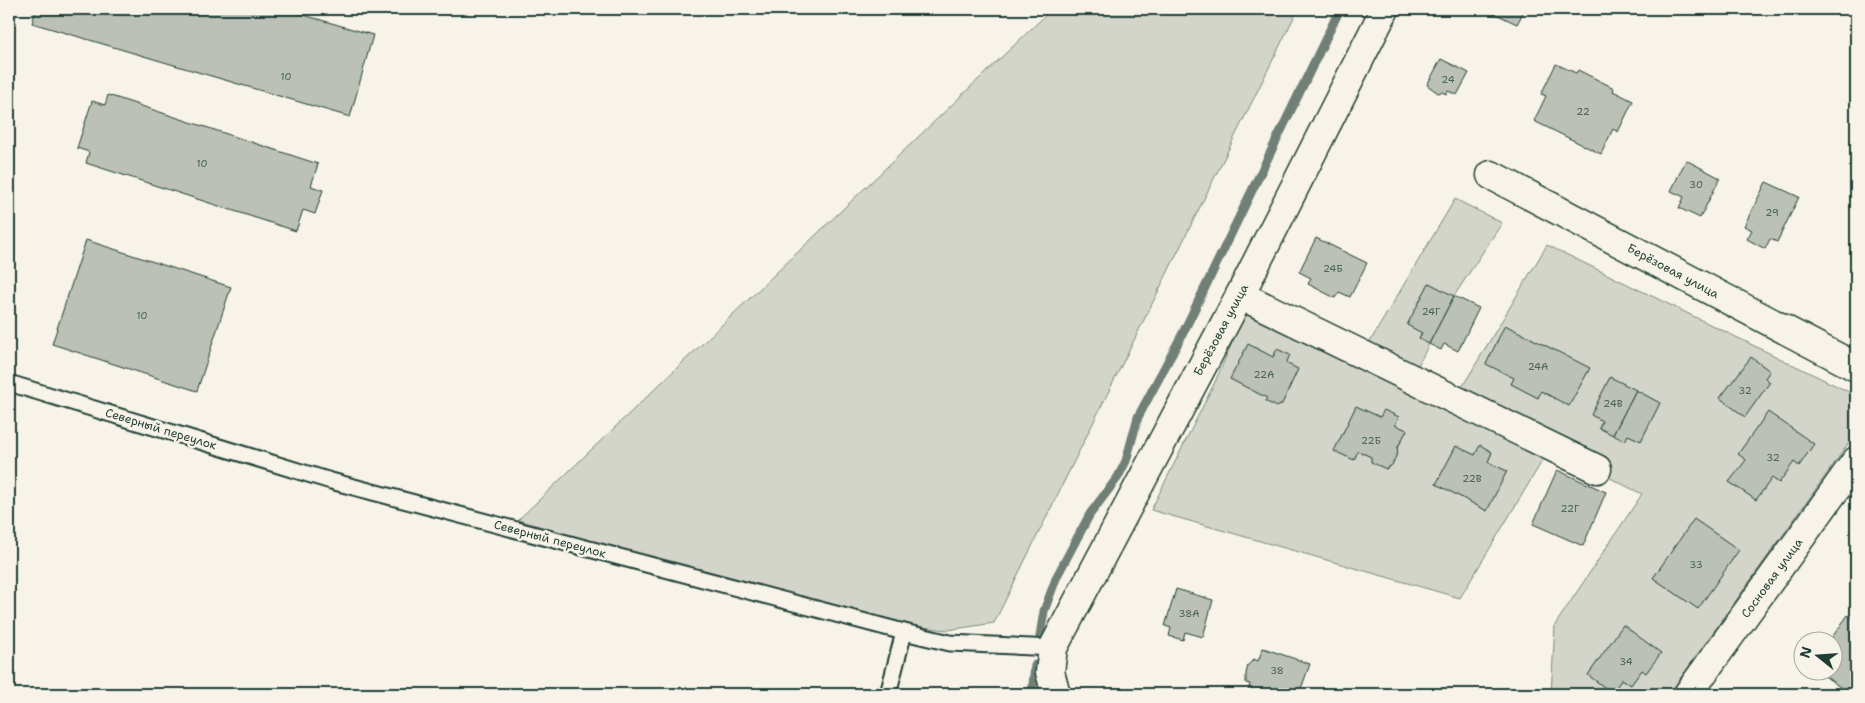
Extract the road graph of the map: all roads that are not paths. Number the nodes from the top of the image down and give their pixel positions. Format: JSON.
{"nodes":[{"id":1,"x":1385,"y":9,"type":"edge"},
{"id":2,"x":1491,"y":175,"type":"dead end"},
{"id":3,"x":1240,"y":295,"type":"junction"},
{"id":4,"x":1856,"y":367,"type":"edge"},
{"id":5,"x":9,"y":383,"type":"edge"},
{"id":6,"x":1856,"y":461,"type":"edge"},
{"id":7,"x":1597,"y":469,"type":"dead end"},
{"id":8,"x":904,"y":632,"type":"junction"},
{"id":9,"x":1053,"y":648,"type":"junction"},
{"id":10,"x":888,"y":694,"type":"edge"},
{"id":11,"x":1056,"y":694,"type":"edge"},
{"id":12,"x":1688,"y":694,"type":"edge"}],
"edges":[{"from":1,"to":3,"type":"street","name":"Берёзовая улица"},
{"from":2,"to":4,"type":"street","name":"Берёзовая улица"},
{"from":3,"to":7,"type":"street"},
{"from":3,"to":9,"type":"street","name":"Берёзовая улица"},
{"from":5,"to":8,"type":"lane","name":"Северный переулок"},
{"from":6,"to":12,"type":"street","name":"Сосновая улица"},
{"from":8,"to":9,"type":"lane","name":"Северный переулок"},
{"from":8,"to":10,"type":"lane"},
{"from":9,"to":11,"type":"street"}]}
